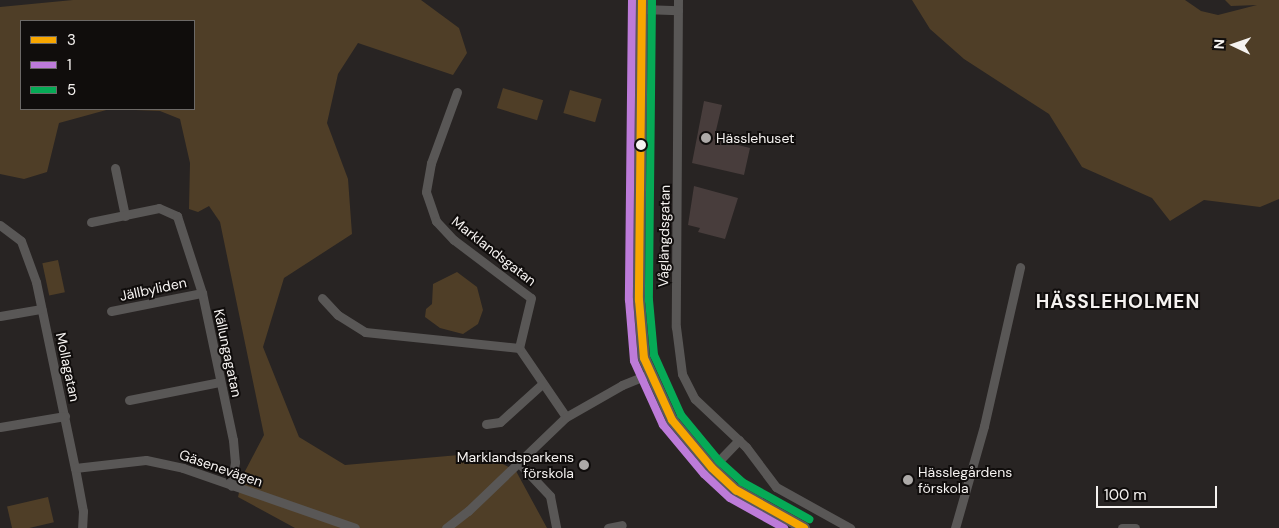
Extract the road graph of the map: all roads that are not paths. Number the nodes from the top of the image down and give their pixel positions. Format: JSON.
{"nodes":[{"id":1,"x":678,"y":0,"type":"edge"},
{"id":2,"x":642,"y":4,"type":"edge"},
{"id":3,"x":678,"y":10,"type":"junction"},
{"id":4,"x":457,"y":92,"type":"dead end"},
{"id":5,"x":115,"y":168,"type":"dead end"},
{"id":6,"x":125,"y":216,"type":"junction"},
{"id":7,"x":91,"y":222,"type":"dead end"},
{"id":8,"x":0,"y":226,"type":"edge"},
{"id":9,"x":1020,"y":267,"type":"dead end"},
{"id":10,"x":202,"y":293,"type":"junction"},
{"id":11,"x":322,"y":298,"type":"dead end"},
{"id":12,"x":42,"y":309,"type":"junction"},
{"id":13,"x":111,"y":311,"type":"dead end"},
{"id":14,"x":0,"y":316,"type":"edge"},
{"id":15,"x":518,"y":348,"type":"junction"},
{"id":16,"x":650,"y":374,"type":"junction"},
{"id":17,"x":220,"y":382,"type":"junction"},
{"id":18,"x":542,"y":384,"type":"junction"},
{"id":19,"x":129,"y":400,"type":"dead end"},
{"id":20,"x":65,"y":416,"type":"junction"},
{"id":21,"x":566,"y":417,"type":"junction"},
{"id":22,"x":486,"y":424,"type":"dead end"},
{"id":23,"x":0,"y":427,"type":"edge"},
{"id":24,"x":739,"y":440,"type":"junction"},
{"id":25,"x":518,"y":462,"type":"junction"},
{"id":26,"x":75,"y":468,"type":"junction"},
{"id":27,"x":712,"y":468,"type":"junction"},
{"id":28,"x":231,"y":486,"type":"junction"},
{"id":29,"x":323,"y":518,"type":"junction"},
{"id":30,"x":622,"y":525,"type":"dead end"},
{"id":31,"x":318,"y":527,"type":"edge"},
{"id":32,"x":82,"y":528,"type":"edge"},
{"id":33,"x":355,"y":528,"type":"edge"},
{"id":34,"x":446,"y":528,"type":"edge"},
{"id":35,"x":556,"y":528,"type":"edge"},
{"id":36,"x":608,"y":528,"type":"edge"},
{"id":37,"x":804,"y":528,"type":"edge"},
{"id":38,"x":850,"y":528,"type":"edge"},
{"id":39,"x":955,"y":528,"type":"edge"},
{"id":40,"x":1122,"y":528,"type":"edge"},
{"id":41,"x":1135,"y":528,"type":"edge"}],
"edges":[{"from":1,"to":3,"type":"street","name":"Våglängdsgatan"},
{"from":2,"to":3,"type":"street"},
{"from":2,"to":16,"type":"street"},
{"from":3,"to":24,"type":"street","name":"Våglängdsgatan"},
{"from":4,"to":15,"type":"street","name":"Marklandsgatan"},
{"from":5,"to":6,"type":"street"},
{"from":6,"to":7,"type":"street"},
{"from":6,"to":10,"type":"street","name":"Källungagatan"},
{"from":8,"to":12,"type":"street","name":"Mollagatan"},
{"from":9,"to":39,"type":"street"},
{"from":10,"to":13,"type":"street","name":"Jällbyliden"},
{"from":10,"to":17,"type":"street","name":"Källungagatan"},
{"from":11,"to":15,"type":"street"},
{"from":12,"to":14,"type":"street"},
{"from":12,"to":20,"type":"street","name":"Mollagatan"},
{"from":15,"to":18,"type":"street"},
{"from":16,"to":21,"type":"street"},
{"from":16,"to":27,"type":"street"},
{"from":17,"to":19,"type":"street"},
{"from":17,"to":28,"type":"street","name":"Källungagatan"},
{"from":18,"to":21,"type":"street"},
{"from":18,"to":22,"type":"street"},
{"from":20,"to":23,"type":"street"},
{"from":20,"to":26,"type":"street","name":"Mollagatan"},
{"from":21,"to":25,"type":"street"},
{"from":24,"to":27,"type":"street"},
{"from":24,"to":38,"type":"street","name":"Våglängdsgatan"},
{"from":25,"to":34,"type":"street"},
{"from":25,"to":35,"type":"street"},
{"from":26,"to":28,"type":"street","name":"Gäsenevägen"},
{"from":26,"to":32,"type":"street","name":"Mollagatan"},
{"from":27,"to":37,"type":"street"},
{"from":28,"to":29,"type":"street","name":"Gäsenevägen"},
{"from":29,"to":31,"type":"street"},
{"from":29,"to":33,"type":"street","name":"Gäsenevägen"},
{"from":30,"to":36,"type":"street"},
{"from":40,"to":41,"type":"street"}]}
